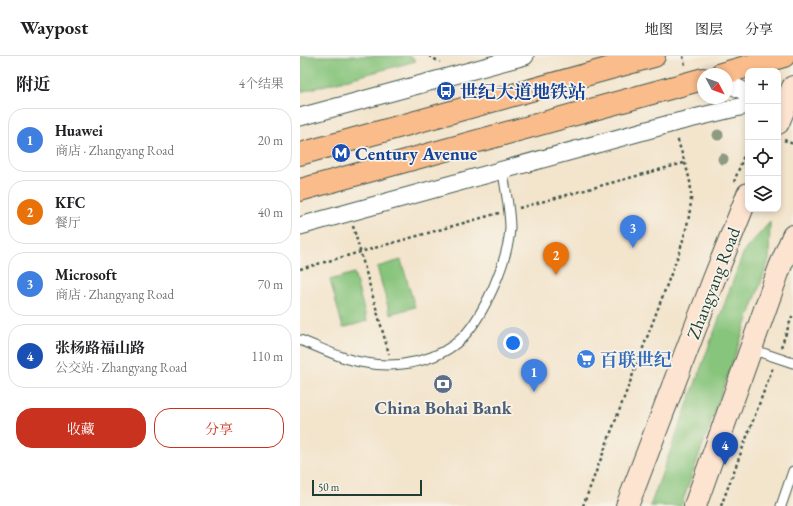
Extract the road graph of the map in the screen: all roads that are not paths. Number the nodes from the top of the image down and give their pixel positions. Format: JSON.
{"nodes":[{"id":1,"x":525,"y":56,"type":"edge"},
{"id":2,"x":654,"y":56,"type":"edge"},
{"id":3,"x":784,"y":56,"type":"edge"},
{"id":4,"x":733,"y":71,"type":"edge"},
{"id":5,"x":697,"y":81,"type":"edge"},
{"id":6,"x":733,"y":86,"type":"edge"},
{"id":7,"x":789,"y":91,"type":"edge"},
{"id":8,"x":745,"y":92,"type":"edge"},
{"id":9,"x":745,"y":106,"type":"edge"},
{"id":10,"x":781,"y":114,"type":"edge"},
{"id":11,"x":300,"y":117,"type":"edge"},
{"id":12,"x":300,"y":154,"type":"edge"},
{"id":13,"x":503,"y":171,"type":"junction"},
{"id":14,"x":300,"y":190,"type":"edge"},
{"id":15,"x":745,"y":202,"type":"edge"},
{"id":16,"x":300,"y":226,"type":"edge"},
{"id":17,"x":793,"y":236,"type":"edge"},
{"id":18,"x":300,"y":340,"type":"edge"},
{"id":19,"x":751,"y":349,"type":"junction"},
{"id":20,"x":793,"y":363,"type":"edge"},
{"id":21,"x":793,"y":471,"type":"edge"},
{"id":22,"x":627,"y":506,"type":"edge"},
{"id":23,"x":695,"y":506,"type":"edge"},
{"id":24,"x":781,"y":506,"type":"edge"}],
"edges":[{"from":1,"to":11,"type":"street"},
{"from":2,"to":12,"type":"main road"},
{"from":3,"to":4,"type":"main road"},
{"from":5,"to":14,"type":"main road"},
{"from":6,"to":8,"type":"street"},
{"from":7,"to":10,"type":"main road"},
{"from":9,"to":13,"type":"street"},
{"from":13,"to":16,"type":"street"},
{"from":13,"to":18,"type":"lane"},
{"from":15,"to":22,"type":"main road","name":"Zhangyang Road"},
{"from":17,"to":19,"type":"main road"},
{"from":19,"to":20,"type":"lane"},
{"from":19,"to":23,"type":"main road"},
{"from":21,"to":24,"type":"lane"}]}
